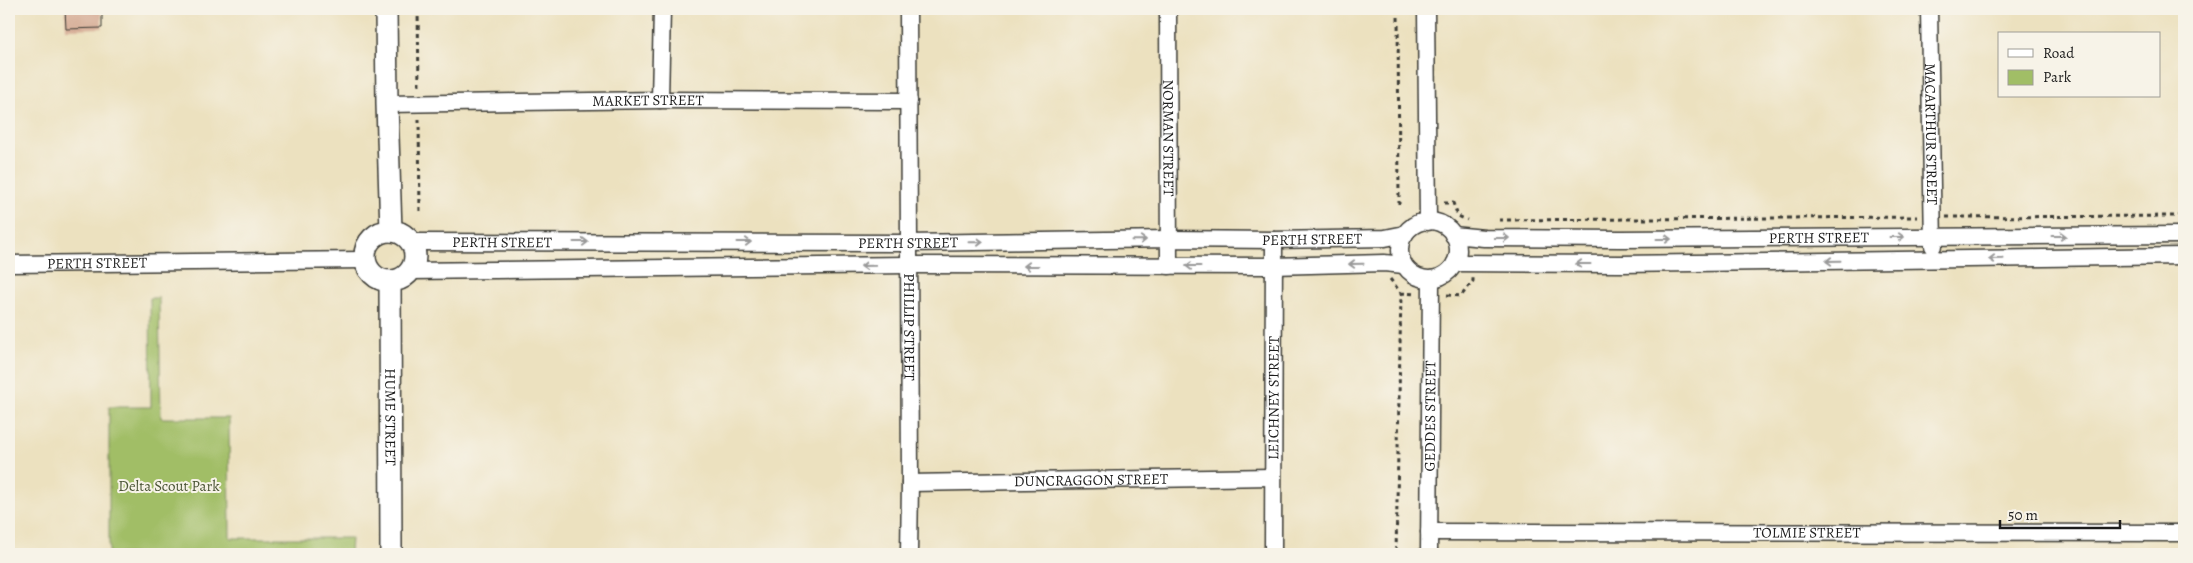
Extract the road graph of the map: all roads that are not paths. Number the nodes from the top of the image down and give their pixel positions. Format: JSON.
{"nodes":[{"id":1,"x":386,"y":9,"type":"edge"},
{"id":2,"x":662,"y":9,"type":"edge"},
{"id":3,"x":908,"y":9,"type":"edge"},
{"id":4,"x":1168,"y":9,"type":"edge"},
{"id":5,"x":1426,"y":9,"type":"edge"},
{"id":6,"x":1929,"y":9,"type":"edge"},
{"id":7,"x":660,"y":100,"type":"junction"},
{"id":8,"x":909,"y":101,"type":"junction"},
{"id":9,"x":387,"y":104,"type":"junction"},
{"id":10,"x":1428,"y":222,"type":"junction"},
{"id":11,"x":391,"y":231,"type":"junction"},
{"id":12,"x":1405,"y":234,"type":"junction"},
{"id":13,"x":1453,"y":235,"type":"junction"},
{"id":14,"x":2184,"y":235,"type":"edge"},
{"id":15,"x":2123,"y":236,"type":"junction"},
{"id":16,"x":1933,"y":237,"type":"junction"},
{"id":17,"x":1169,"y":239,"type":"junction"},
{"id":18,"x":1621,"y":239,"type":"junction"},
{"id":19,"x":1274,"y":240,"type":"junction"},
{"id":20,"x":410,"y":242,"type":"junction"},
{"id":21,"x":908,"y":243,"type":"junction"},
{"id":22,"x":2184,"y":256,"type":"edge"},
{"id":23,"x":2122,"y":257,"type":"junction"},
{"id":24,"x":365,"y":260,"type":"junction"},
{"id":25,"x":1933,"y":260,"type":"junction"},
{"id":26,"x":1455,"y":263,"type":"junction"},
{"id":27,"x":9,"y":264,"type":"edge"},
{"id":28,"x":1621,"y":264,"type":"junction"},
{"id":29,"x":1404,"y":265,"type":"junction"},
{"id":30,"x":908,"y":266,"type":"junction"},
{"id":31,"x":1169,"y":266,"type":"junction"},
{"id":32,"x":1273,"y":266,"type":"junction"},
{"id":33,"x":410,"y":271,"type":"junction"},
{"id":34,"x":1431,"y":279,"type":"junction"},
{"id":35,"x":390,"y":281,"type":"junction"},
{"id":36,"x":1272,"y":478,"type":"junction"},
{"id":37,"x":910,"y":483,"type":"junction"},
{"id":38,"x":1429,"y":532,"type":"junction"},
{"id":39,"x":2184,"y":533,"type":"edge"},
{"id":40,"x":391,"y":554,"type":"edge"},
{"id":41,"x":909,"y":554,"type":"edge"},
{"id":42,"x":1273,"y":554,"type":"edge"},
{"id":43,"x":1429,"y":554,"type":"edge"}],
"edges":[{"from":1,"to":9,"type":"street"},
{"from":2,"to":7,"type":"street"},
{"from":3,"to":8,"type":"street","name":"PHILLIP STREET"},
{"from":4,"to":17,"type":"street","name":"NORMAN STREET"},
{"from":5,"to":10,"type":"street"},
{"from":6,"to":16,"type":"street","name":"MACARTHUR STREET"},
{"from":7,"to":8,"type":"street","name":"MARKET STREET"},
{"from":7,"to":9,"type":"street","name":"MARKET STREET"},
{"from":8,"to":21,"type":"street","name":"PHILLIP STREET"},
{"from":9,"to":11,"type":"street"},
{"from":10,"to":12,"type":"street"},
{"from":10,"to":13,"type":"street"},
{"from":11,"to":20,"type":"street"},
{"from":11,"to":24,"type":"street"},
{"from":12,"to":19,"type":"street","name":"PERTH STREET"},
{"from":12,"to":29,"type":"street"},
{"from":13,"to":18,"type":"street","name":"PERTH STREET","one_way":true},
{"from":13,"to":26,"type":"street"},
{"from":14,"to":15,"type":"street","name":"PERTH STREET"},
{"from":16,"to":15,"type":"street","name":"PERTH STREET","one_way":true},
{"from":15,"to":23,"type":"street"},
{"from":18,"to":16,"type":"street","name":"PERTH STREET","one_way":true},
{"from":16,"to":25,"type":"street","name":"MACARTHUR STREET"},
{"from":17,"to":19,"type":"street","name":"PERTH STREET"},
{"from":21,"to":17,"type":"street","name":"PERTH STREET","one_way":true},
{"from":17,"to":31,"type":"street","name":"NORMAN STREET"},
{"from":18,"to":28,"type":"street"},
{"from":19,"to":32,"type":"street","name":"LEICHNEY STREET"},
{"from":20,"to":21,"type":"street","name":"PERTH STREET","one_way":true},
{"from":20,"to":33,"type":"street"},
{"from":21,"to":30,"type":"street","name":"PHILLIP STREET"},
{"from":22,"to":23,"type":"street","name":"PERTH STREET"},
{"from":23,"to":25,"type":"street","name":"PERTH STREET","one_way":true},
{"from":24,"to":27,"type":"street","name":"PERTH STREET"},
{"from":24,"to":35,"type":"street"},
{"from":25,"to":28,"type":"street","name":"PERTH STREET","one_way":true},
{"from":28,"to":26,"type":"street","name":"PERTH STREET","one_way":true},
{"from":26,"to":34,"type":"street"},
{"from":29,"to":32,"type":"street","name":"PERTH STREET","one_way":true},
{"from":29,"to":34,"type":"street"},
{"from":31,"to":30,"type":"street","name":"PERTH STREET","one_way":true},
{"from":30,"to":33,"type":"street","name":"PERTH STREET","one_way":true},
{"from":30,"to":37,"type":"street","name":"PHILLIP STREET"},
{"from":32,"to":31,"type":"street","name":"PERTH STREET","one_way":true},
{"from":32,"to":36,"type":"street","name":"LEICHNEY STREET"},
{"from":33,"to":35,"type":"street"},
{"from":34,"to":38,"type":"street","name":"GEDDES STREET"},
{"from":35,"to":40,"type":"street","name":"HUME STREET"},
{"from":36,"to":37,"type":"street","name":"DUNCRAGGON STREET"},
{"from":36,"to":42,"type":"street","name":"LEICHNEY STREET"},
{"from":37,"to":41,"type":"street","name":"PHILLIP STREET"},
{"from":38,"to":39,"type":"street","name":"TOLMIE STREET"},
{"from":38,"to":43,"type":"street","name":"GEDDES STREET"}]}
